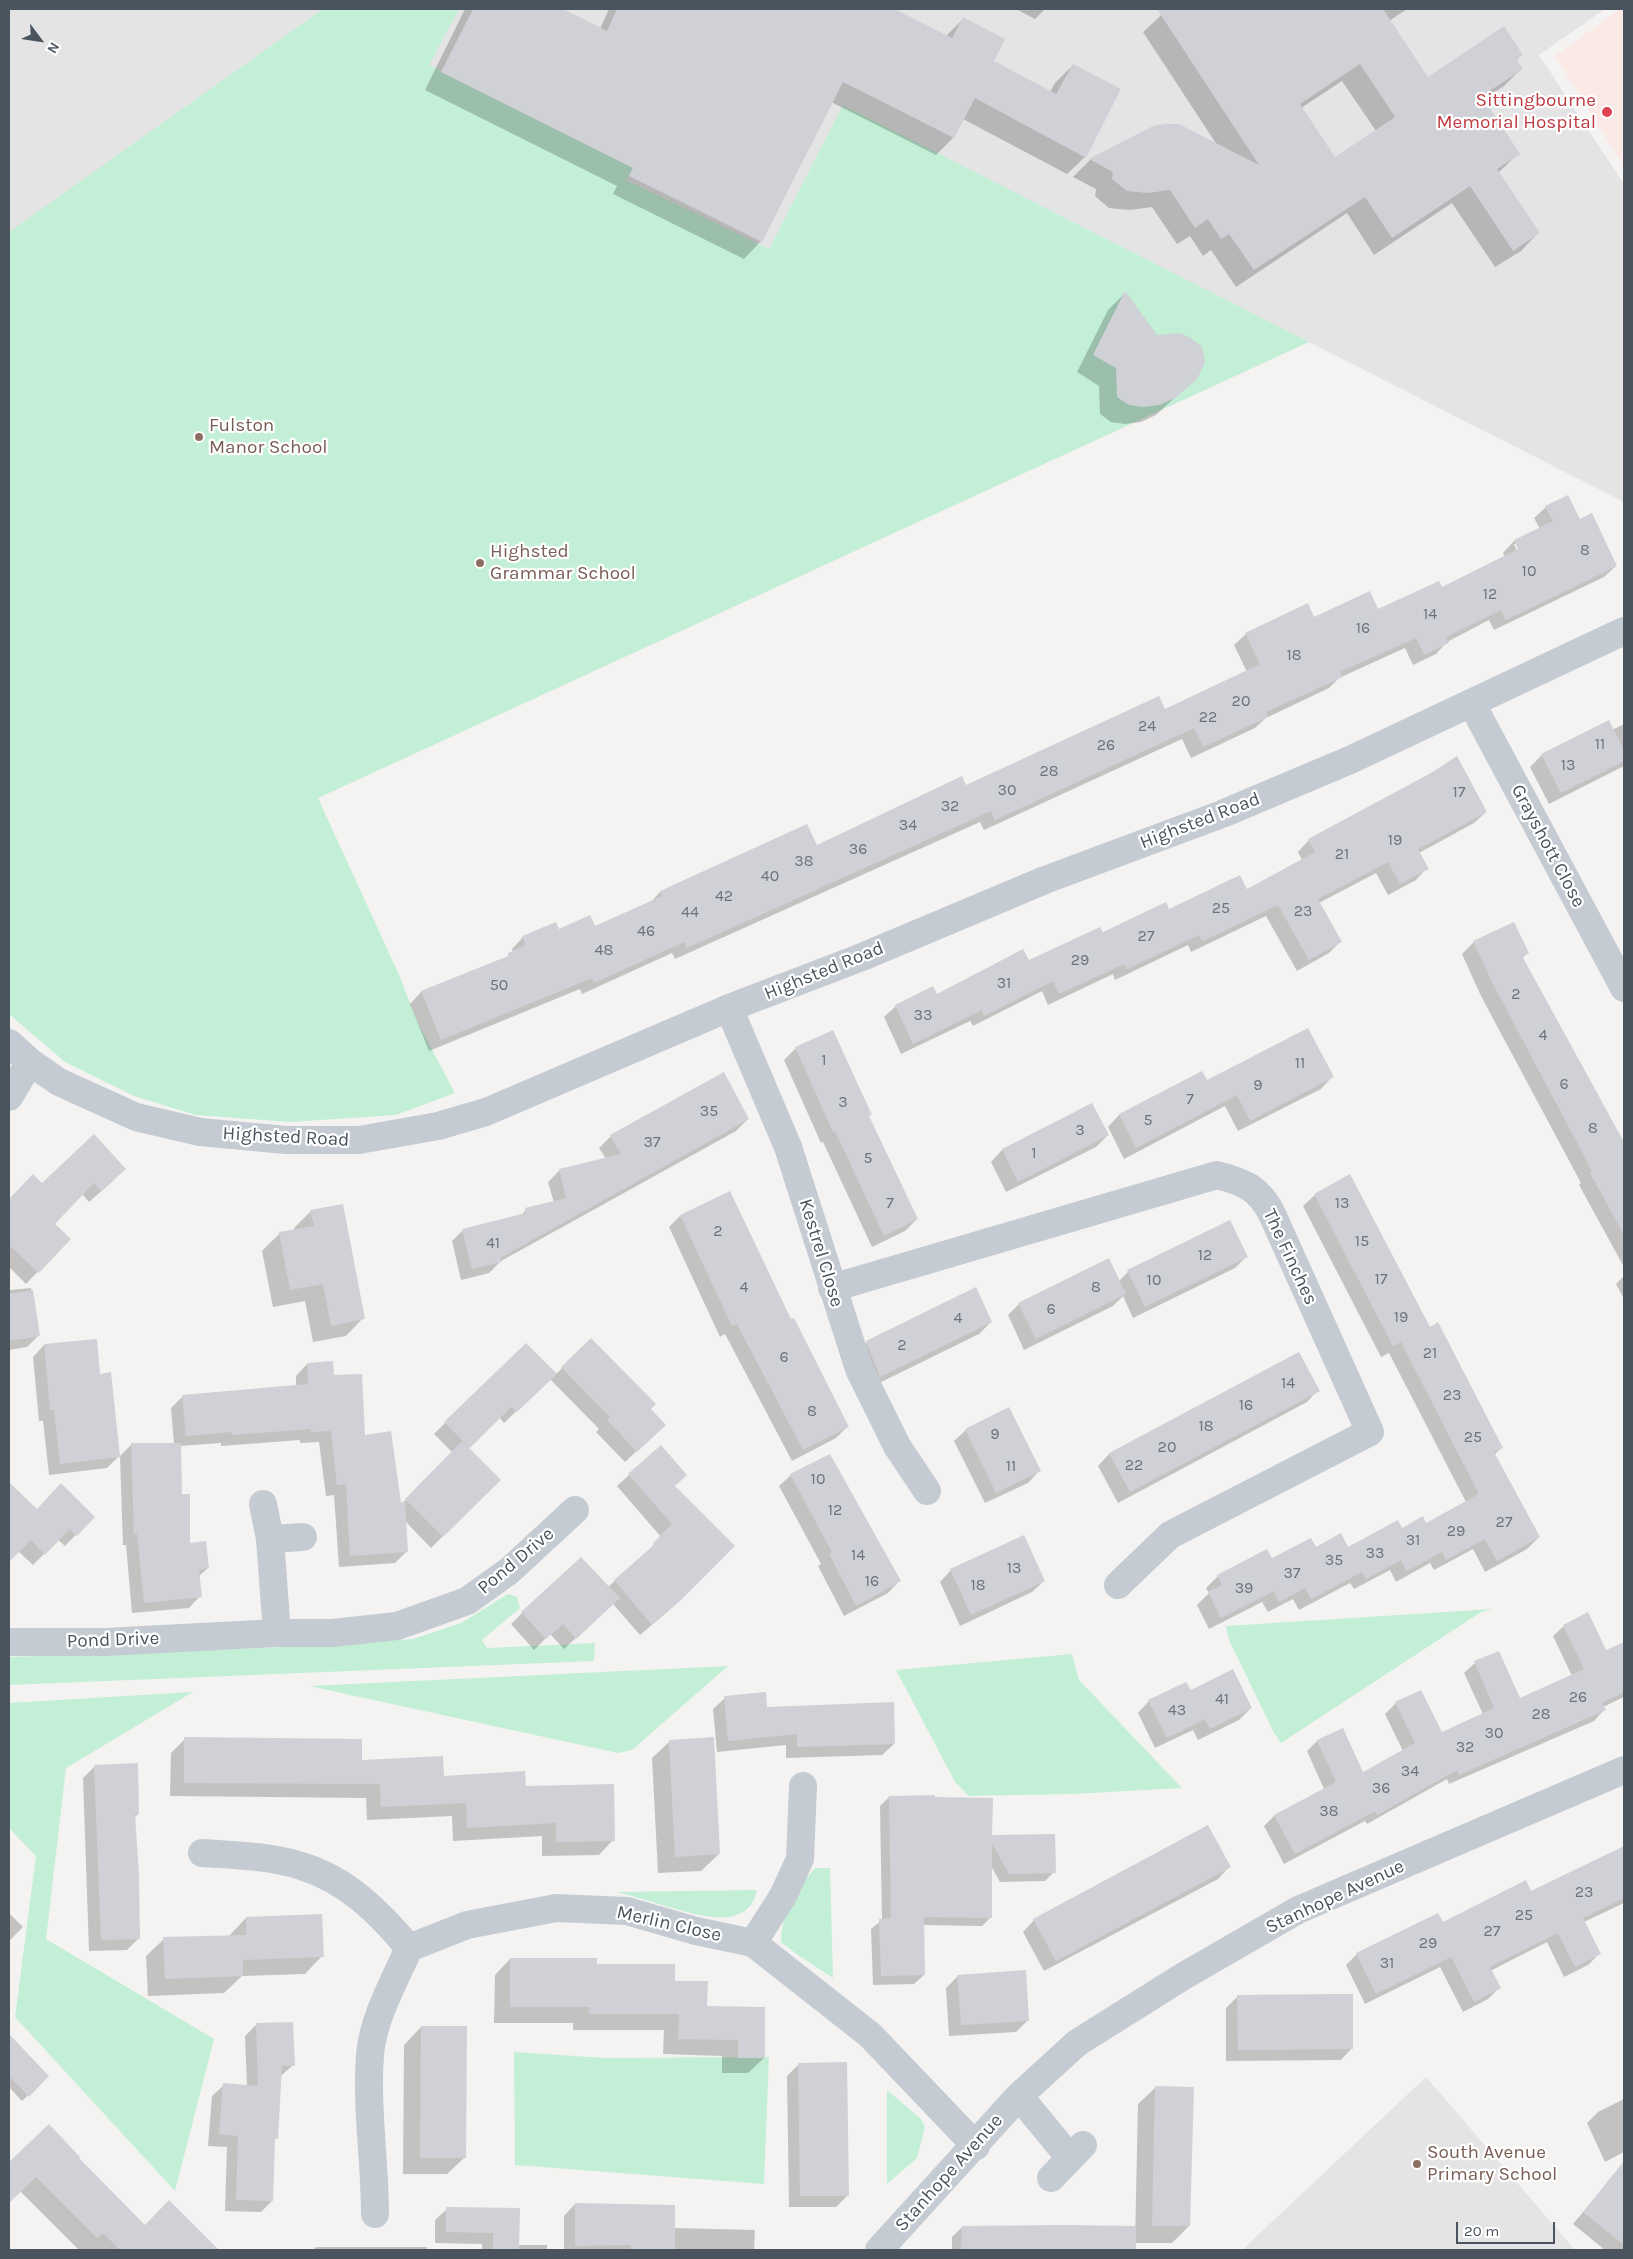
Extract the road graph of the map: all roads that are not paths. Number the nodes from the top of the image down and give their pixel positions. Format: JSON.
{"nodes":[{"id":1,"x":1624,"y":631,"type":"edge"},
{"id":2,"x":1472,"y":704,"type":"junction"},
{"id":3,"x":1624,"y":988,"type":"edge"},
{"id":4,"x":730,"y":1008,"type":"junction"},
{"id":5,"x":9,"y":1043,"type":"edge"},
{"id":6,"x":30,"y":1062,"type":"junction"},
{"id":7,"x":9,"y":1097,"type":"edge"},
{"id":8,"x":832,"y":1288,"type":"junction"},
{"id":9,"x":926,"y":1491,"type":"dead end"},
{"id":10,"x":262,"y":1504,"type":"dead end"},
{"id":11,"x":575,"y":1510,"type":"dead end"},
{"id":12,"x":302,"y":1538,"type":"dead end"},
{"id":13,"x":270,"y":1539,"type":"junction"},
{"id":14,"x":1118,"y":1585,"type":"dead end"},
{"id":15,"x":277,"y":1633,"type":"junction"},
{"id":16,"x":9,"y":1642,"type":"edge"},
{"id":17,"x":1624,"y":1770,"type":"edge"},
{"id":18,"x":803,"y":1786,"type":"dead end"},
{"id":19,"x":202,"y":1853,"type":"dead end"},
{"id":20,"x":753,"y":1943,"type":"junction"},
{"id":21,"x":409,"y":1948,"type":"junction"},
{"id":22,"x":1019,"y":2096,"type":"junction"},
{"id":23,"x":976,"y":2146,"type":"junction"},
{"id":24,"x":1051,"y":2178,"type":"dead end"},
{"id":25,"x":375,"y":2214,"type":"dead end"},
{"id":26,"x":879,"y":2250,"type":"edge"}],
"edges":[{"from":1,"to":2,"type":"street","name":"Highsted Road"},
{"from":2,"to":3,"type":"street","name":"Grayshott Close"},
{"from":2,"to":4,"type":"street","name":"Highsted Road"},
{"from":4,"to":6,"type":"street","name":"Highsted Road"},
{"from":4,"to":8,"type":"street","name":"Kestrel Close"},
{"from":5,"to":6,"type":"street","name":"Highsted Road"},
{"from":6,"to":7,"type":"street"},
{"from":8,"to":9,"type":"street","name":"Kestrel Close"},
{"from":8,"to":14,"type":"street","name":"The Finches"},
{"from":10,"to":13,"type":"street"},
{"from":11,"to":15,"type":"street","name":"Pond Drive"},
{"from":12,"to":13,"type":"street"},
{"from":13,"to":15,"type":"street"},
{"from":15,"to":16,"type":"street","name":"Pond Drive"},
{"from":17,"to":22,"type":"street","name":"Stanhope Avenue"},
{"from":18,"to":20,"type":"street"},
{"from":19,"to":21,"type":"street"},
{"from":20,"to":21,"type":"street","name":"Merlin Close"},
{"from":20,"to":23,"type":"street","name":"Merlin Close"},
{"from":21,"to":25,"type":"street"},
{"from":22,"to":23,"type":"street","name":"Stanhope Avenue"},
{"from":22,"to":24,"type":"street","name":"Stanhope Avenue"},
{"from":23,"to":26,"type":"street","name":"Stanhope Avenue"}]}
